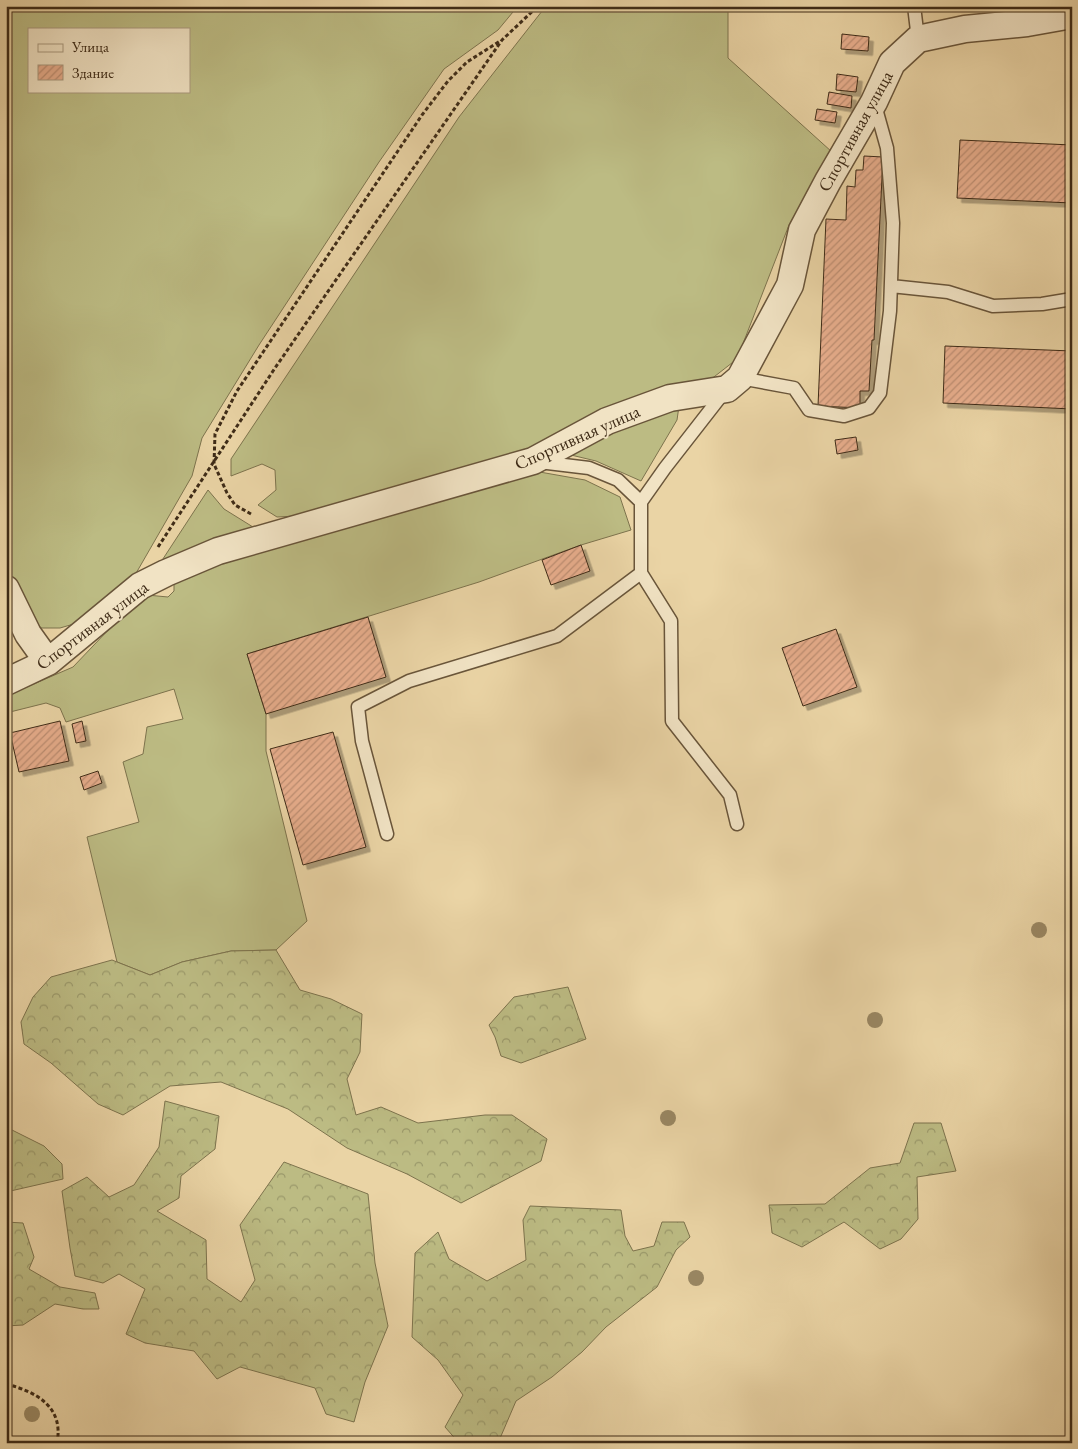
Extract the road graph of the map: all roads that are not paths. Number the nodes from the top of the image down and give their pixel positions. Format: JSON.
{"nodes":[{"id":1,"x":914,"y":6,"type":"edge"},
{"id":2,"x":1072,"y":15,"type":"edge"},
{"id":3,"x":918,"y":39,"type":"junction"},
{"id":4,"x":874,"y":102,"type":"junction"},
{"id":5,"x":891,"y":286,"type":"junction"},
{"id":6,"x":1072,"y":299,"type":"edge"},
{"id":7,"x":733,"y":383,"type":"junction"},
{"id":8,"x":533,"y":461,"type":"junction"},
{"id":9,"x":641,"y":502,"type":"junction"},
{"id":10,"x":641,"y":573,"type":"junction"},
{"id":11,"x":6,"y":589,"type":"edge"},
{"id":12,"x":48,"y":662,"type":"junction"},
{"id":13,"x":6,"y":682,"type":"edge"},
{"id":14,"x":737,"y":824,"type":"dead end"},
{"id":15,"x":387,"y":834,"type":"dead end"}],
"edges":[{"from":1,"to":3,"type":"lane"},
{"from":2,"to":3,"type":"street"},
{"from":3,"to":4,"type":"street","name":"Спортивная улица"},
{"from":4,"to":5,"type":"lane"},
{"from":4,"to":7,"type":"street","name":"Спортивная улица"},
{"from":5,"to":6,"type":"lane"},
{"from":5,"to":7,"type":"lane"},
{"from":7,"to":8,"type":"street","name":"Спортивная улица"},
{"from":7,"to":9,"type":"lane"},
{"from":8,"to":9,"type":"lane"},
{"from":8,"to":12,"type":"street","name":"Спортивная улица"},
{"from":9,"to":10,"type":"lane"},
{"from":10,"to":14,"type":"lane"},
{"from":10,"to":15,"type":"lane"},
{"from":11,"to":12,"type":"street"},
{"from":12,"to":13,"type":"street","name":"Спортивная улица"}]}
